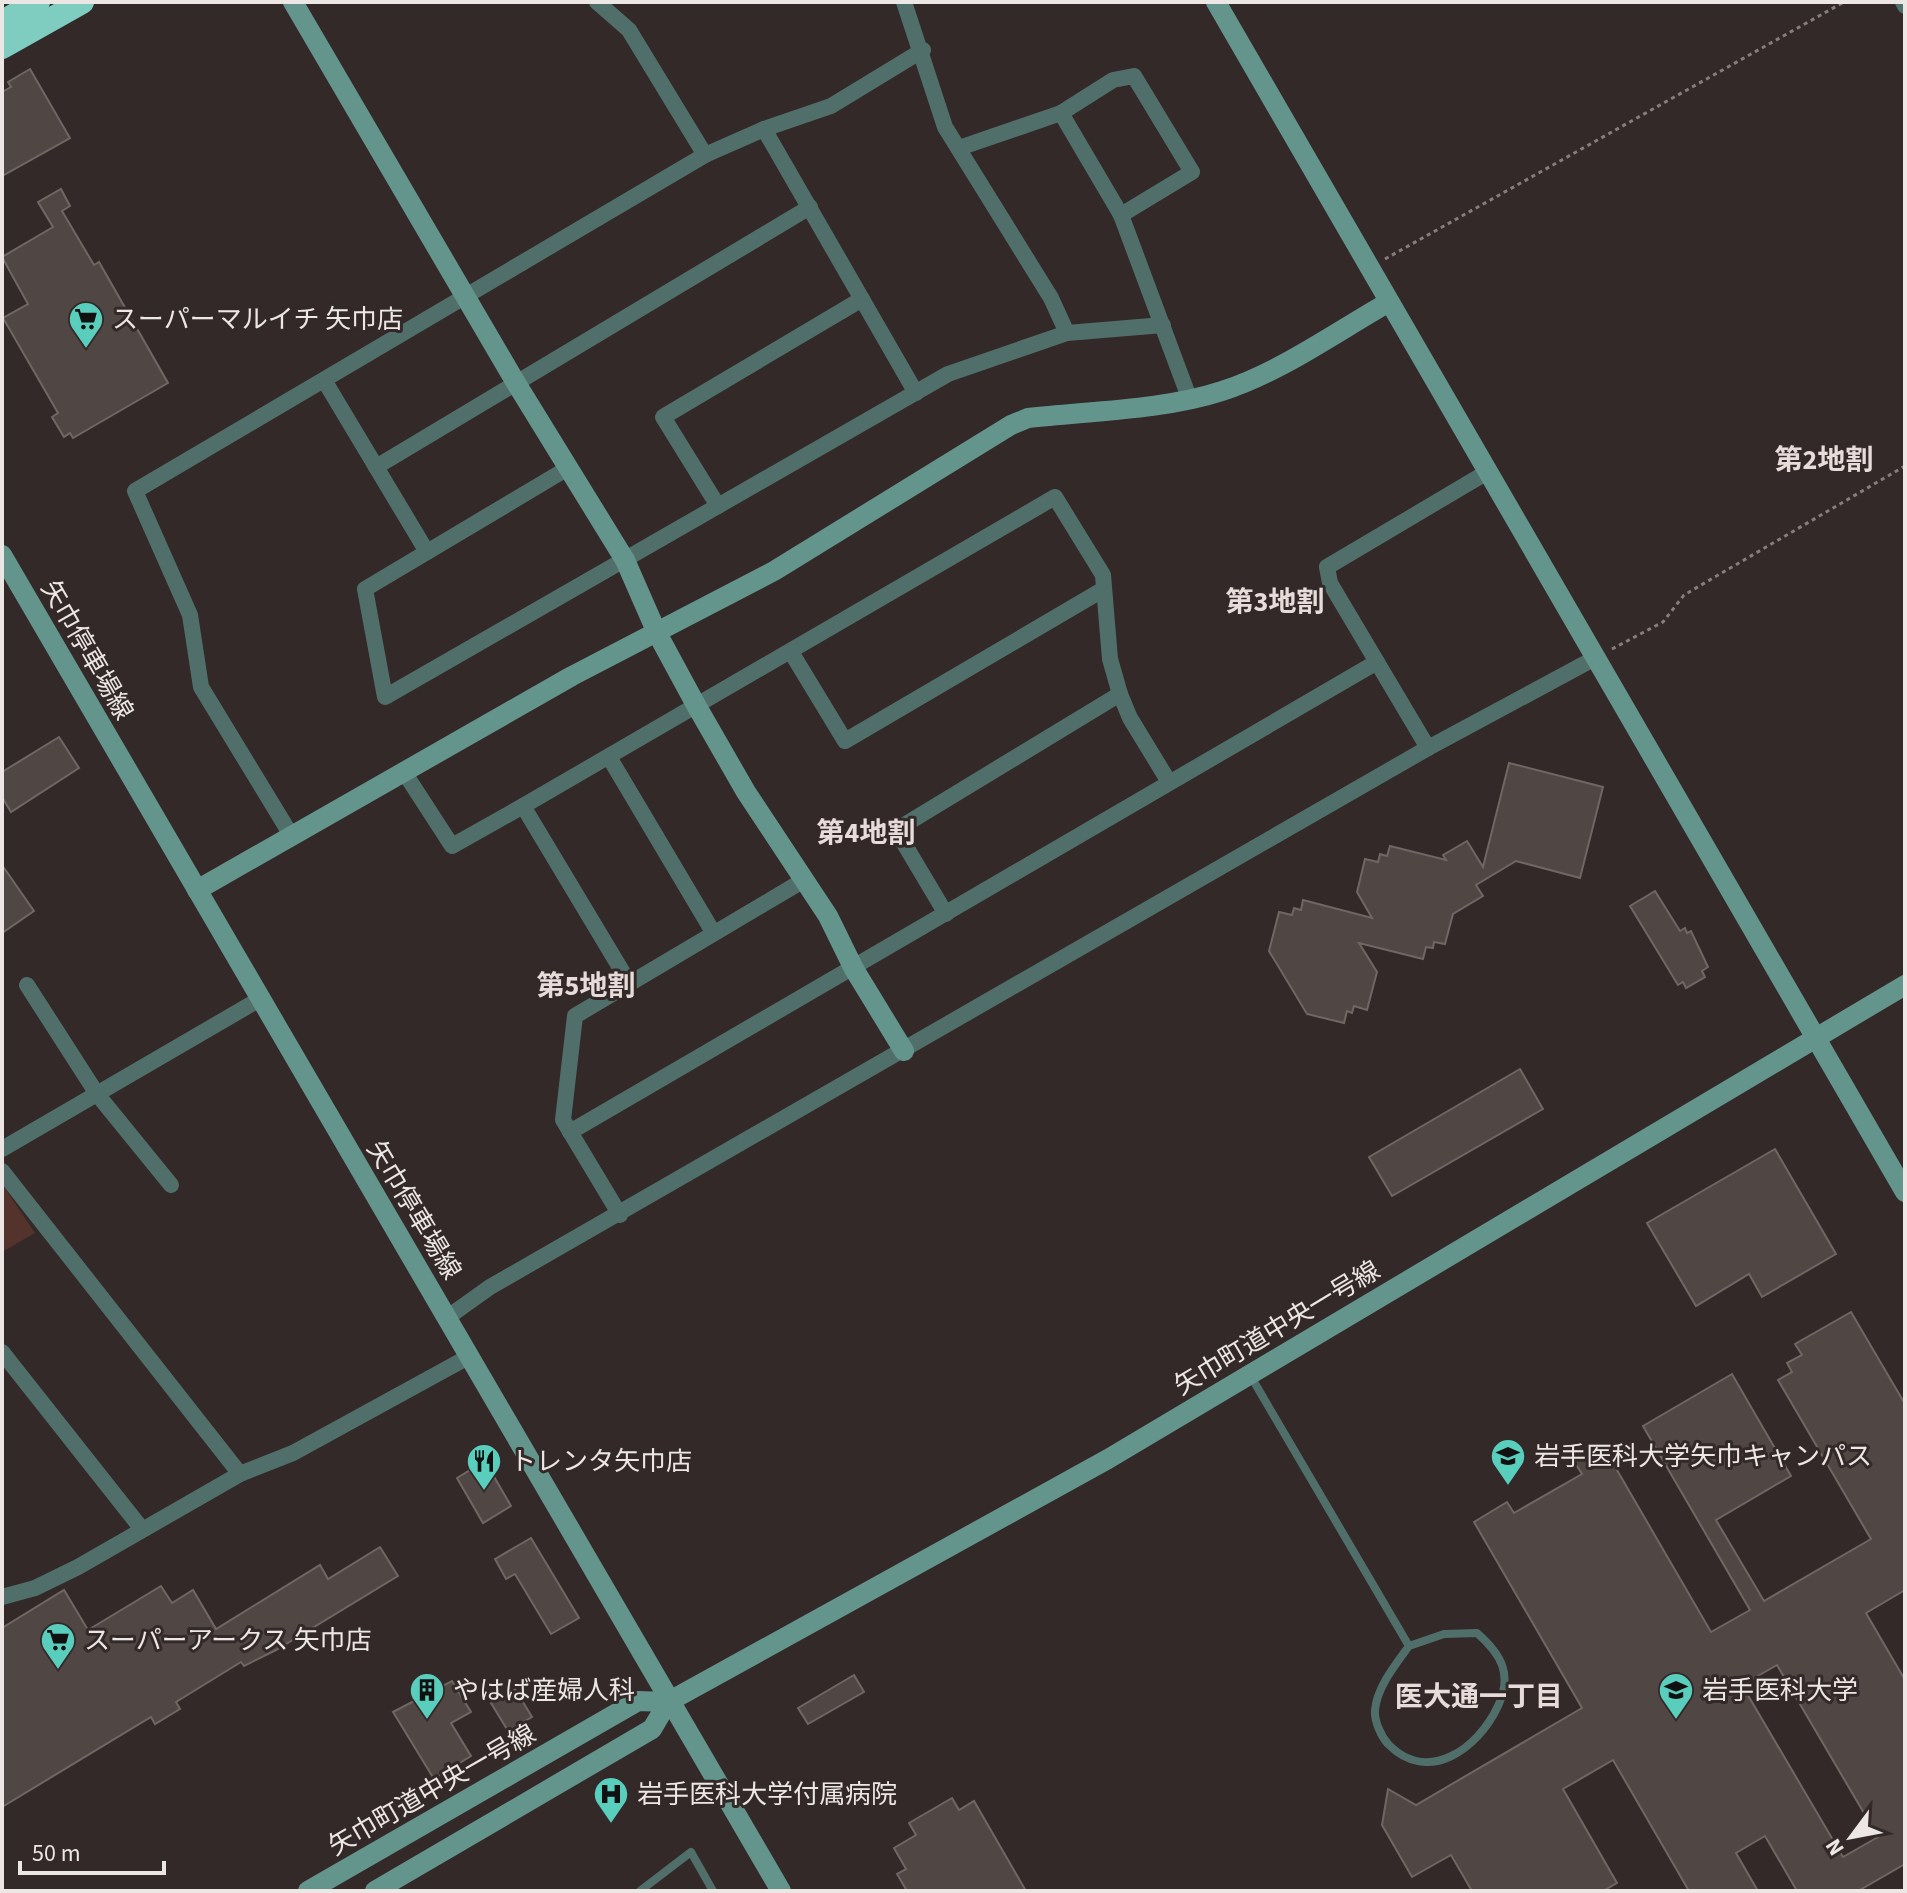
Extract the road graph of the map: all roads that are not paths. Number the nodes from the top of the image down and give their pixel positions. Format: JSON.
{"nodes":[{"id":1,"x":38,"y":2,"type":"edge"},
{"id":2,"x":82,"y":2,"type":"edge"},
{"id":3,"x":293,"y":2,"type":"edge"},
{"id":4,"x":597,"y":2,"type":"edge"},
{"id":5,"x":904,"y":2,"type":"edge"},
{"id":6,"x":1216,"y":2,"type":"edge"},
{"id":7,"x":2,"y":22,"type":"edge"},
{"id":8,"x":2,"y":47,"type":"edge"},
{"id":9,"x":923,"y":50,"type":"junction"},
{"id":10,"x":1061,"y":113,"type":"junction"},
{"id":11,"x":764,"y":129,"type":"junction"},
{"id":12,"x":959,"y":148,"type":"junction"},
{"id":13,"x":705,"y":155,"type":"junction"},
{"id":14,"x":810,"y":207,"type":"junction"},
{"id":15,"x":1121,"y":215,"type":"junction"},
{"id":16,"x":468,"y":296,"type":"junction"},
{"id":17,"x":862,"y":299,"type":"junction"},
{"id":18,"x":1389,"y":302,"type":"junction"},
{"id":19,"x":1163,"y":325,"type":"junction"},
{"id":20,"x":1067,"y":333,"type":"junction"},
{"id":21,"x":324,"y":380,"type":"junction"},
{"id":22,"x":516,"y":383,"type":"junction"},
{"id":23,"x":916,"y":393,"type":"junction"},
{"id":24,"x":1190,"y":400,"type":"junction"},
{"id":25,"x":376,"y":467,"type":"junction"},
{"id":26,"x":568,"y":468,"type":"junction"},
{"id":27,"x":1489,"y":471,"type":"junction"},
{"id":28,"x":718,"y":506,"type":"junction"},
{"id":29,"x":427,"y":552,"type":"junction"},
{"id":30,"x":2,"y":555,"type":"edge"},
{"id":31,"x":625,"y":560,"type":"junction"},
{"id":32,"x":1104,"y":589,"type":"junction"},
{"id":33,"x":657,"y":633,"type":"junction"},
{"id":34,"x":791,"y":652,"type":"junction"},
{"id":35,"x":1597,"y":657,"type":"junction"},
{"id":36,"x":1377,"y":662,"type":"junction"},
{"id":37,"x":1120,"y":694,"type":"junction"},
{"id":38,"x":696,"y":705,"type":"junction"},
{"id":39,"x":1428,"y":748,"type":"junction"},
{"id":40,"x":609,"y":757,"type":"junction"},
{"id":41,"x":404,"y":772,"type":"junction"},
{"id":42,"x":1169,"y":782,"type":"junction"},
{"id":43,"x":523,"y":806,"type":"junction"},
{"id":44,"x":291,"y":835,"type":"junction"},
{"id":45,"x":804,"y":880,"type":"junction"},
{"id":46,"x":197,"y":890,"type":"junction"},
{"id":47,"x":946,"y":914,"type":"junction"},
{"id":48,"x":713,"y":932,"type":"junction"},
{"id":49,"x":854,"y":969,"type":"junction"},
{"id":50,"x":628,"y":981,"type":"junction"},
{"id":51,"x":27,"y":985,"type":"dead end"},
{"id":52,"x":1905,"y":985,"type":"edge"},
{"id":53,"x":260,"y":999,"type":"junction"},
{"id":54,"x":1815,"y":1036,"type":"junction"},
{"id":55,"x":904,"y":1051,"type":"junction"},
{"id":56,"x":97,"y":1094,"type":"junction"},
{"id":57,"x":570,"y":1132,"type":"junction"},
{"id":58,"x":2,"y":1149,"type":"edge"},
{"id":59,"x":2,"y":1171,"type":"edge"},
{"id":60,"x":171,"y":1185,"type":"dead end"},
{"id":61,"x":1905,"y":1192,"type":"edge"},
{"id":62,"x":620,"y":1215,"type":"junction"},
{"id":63,"x":448,"y":1317,"type":"junction"},
{"id":64,"x":2,"y":1352,"type":"edge"},
{"id":65,"x":470,"y":1356,"type":"junction"},
{"id":66,"x":1249,"y":1374,"type":"junction"},
{"id":67,"x":240,"y":1474,"type":"junction"},
{"id":68,"x":141,"y":1528,"type":"junction"},
{"id":69,"x":2,"y":1597,"type":"edge"},
{"id":70,"x":1409,"y":1646,"type":"junction"},
{"id":71,"x":668,"y":1702,"type":"junction"},
{"id":72,"x":381,"y":1889,"type":"edge"},
{"id":73,"x":308,"y":1891,"type":"edge"},
{"id":74,"x":640,"y":1891,"type":"edge"},
{"id":75,"x":713,"y":1891,"type":"edge"},
{"id":76,"x":781,"y":1891,"type":"edge"}],
"edges":[{"from":1,"to":7,"type":"highway"},
{"from":2,"to":8,"type":"highway"},
{"from":3,"to":16,"type":"street"},
{"from":4,"to":13,"type":"street"},
{"from":5,"to":9,"type":"street"},
{"from":6,"to":18,"type":"street"},
{"from":9,"to":11,"type":"street"},
{"from":9,"to":12,"type":"street"},
{"from":10,"to":12,"type":"street"},
{"from":10,"to":15,"type":"street"},
{"from":10,"to":15,"type":"street"},
{"from":11,"to":13,"type":"street"},
{"from":11,"to":14,"type":"street"},
{"from":12,"to":20,"type":"street"},
{"from":13,"to":16,"type":"street"},
{"from":14,"to":17,"type":"street"},
{"from":14,"to":22,"type":"street"},
{"from":15,"to":19,"type":"street"},
{"from":16,"to":21,"type":"street"},
{"from":16,"to":22,"type":"street"},
{"from":17,"to":23,"type":"street"},
{"from":17,"to":28,"type":"street"},
{"from":18,"to":24,"type":"street"},
{"from":18,"to":27,"type":"street"},
{"from":19,"to":20,"type":"street"},
{"from":19,"to":24,"type":"street"},
{"from":20,"to":23,"type":"street"},
{"from":21,"to":25,"type":"street"},
{"from":21,"to":44,"type":"street"},
{"from":22,"to":25,"type":"street"},
{"from":22,"to":26,"type":"street"},
{"from":23,"to":28,"type":"street"},
{"from":24,"to":33,"type":"street"},
{"from":25,"to":29,"type":"street"},
{"from":26,"to":29,"type":"street"},
{"from":26,"to":31,"type":"street"},
{"from":27,"to":35,"type":"street"},
{"from":27,"to":36,"type":"street"},
{"from":28,"to":31,"type":"street"},
{"from":29,"to":31,"type":"street"},
{"from":30,"to":46,"type":"street","name":"矢巾停車場線"},
{"from":31,"to":33,"type":"street"},
{"from":32,"to":34,"type":"street"},
{"from":32,"to":34,"type":"street"},
{"from":32,"to":37,"type":"street"},
{"from":33,"to":38,"type":"street"},
{"from":33,"to":41,"type":"street"},
{"from":34,"to":38,"type":"street"},
{"from":35,"to":39,"type":"street"},
{"from":35,"to":54,"type":"street"},
{"from":36,"to":39,"type":"street"},
{"from":36,"to":42,"type":"street"},
{"from":37,"to":42,"type":"street"},
{"from":37,"to":47,"type":"street"},
{"from":38,"to":40,"type":"street"},
{"from":38,"to":45,"type":"street"},
{"from":39,"to":55,"type":"street"},
{"from":40,"to":43,"type":"street"},
{"from":40,"to":48,"type":"street"},
{"from":41,"to":43,"type":"street"},
{"from":41,"to":44,"type":"street"},
{"from":42,"to":47,"type":"street"},
{"from":43,"to":50,"type":"street"},
{"from":44,"to":46,"type":"street"},
{"from":45,"to":48,"type":"street"},
{"from":45,"to":49,"type":"street"},
{"from":46,"to":53,"type":"street","name":"矢巾停車場線"},
{"from":47,"to":49,"type":"street"},
{"from":48,"to":50,"type":"street"},
{"from":49,"to":55,"type":"street"},
{"from":49,"to":57,"type":"street"},
{"from":50,"to":57,"type":"street"},
{"from":51,"to":56,"type":"street"},
{"from":52,"to":54,"type":"street","name":"矢巾町道中央一号線"},
{"from":53,"to":56,"type":"street"},
{"from":53,"to":63,"type":"street","name":"矢巾停車場線"},
{"from":54,"to":61,"type":"street"},
{"from":54,"to":66,"type":"street","name":"矢巾町道中央一号線"},
{"from":55,"to":62,"type":"street"},
{"from":56,"to":58,"type":"street"},
{"from":56,"to":60,"type":"street"},
{"from":57,"to":62,"type":"street"},
{"from":59,"to":67,"type":"street"},
{"from":62,"to":63,"type":"street"},
{"from":63,"to":65,"type":"street","name":"矢巾停車場線"},
{"from":64,"to":68,"type":"street"},
{"from":65,"to":67,"type":"street"},
{"from":65,"to":71,"type":"street","name":"矢巾停車場線"},
{"from":66,"to":70,"type":"lane"},
{"from":66,"to":71,"type":"street","name":"矢巾町道中央一号線"},
{"from":67,"to":68,"type":"street"},
{"from":68,"to":69,"type":"street"},
{"from":70,"to":70,"type":"lane"},
{"from":71,"to":72,"type":"street","name":"矢巾町道中央一号線"},
{"from":71,"to":73,"type":"street","name":"矢巾町道中央一号線"},
{"from":71,"to":76,"type":"street","name":"矢巾停車場線"},
{"from":74,"to":75,"type":"lane"}]}
